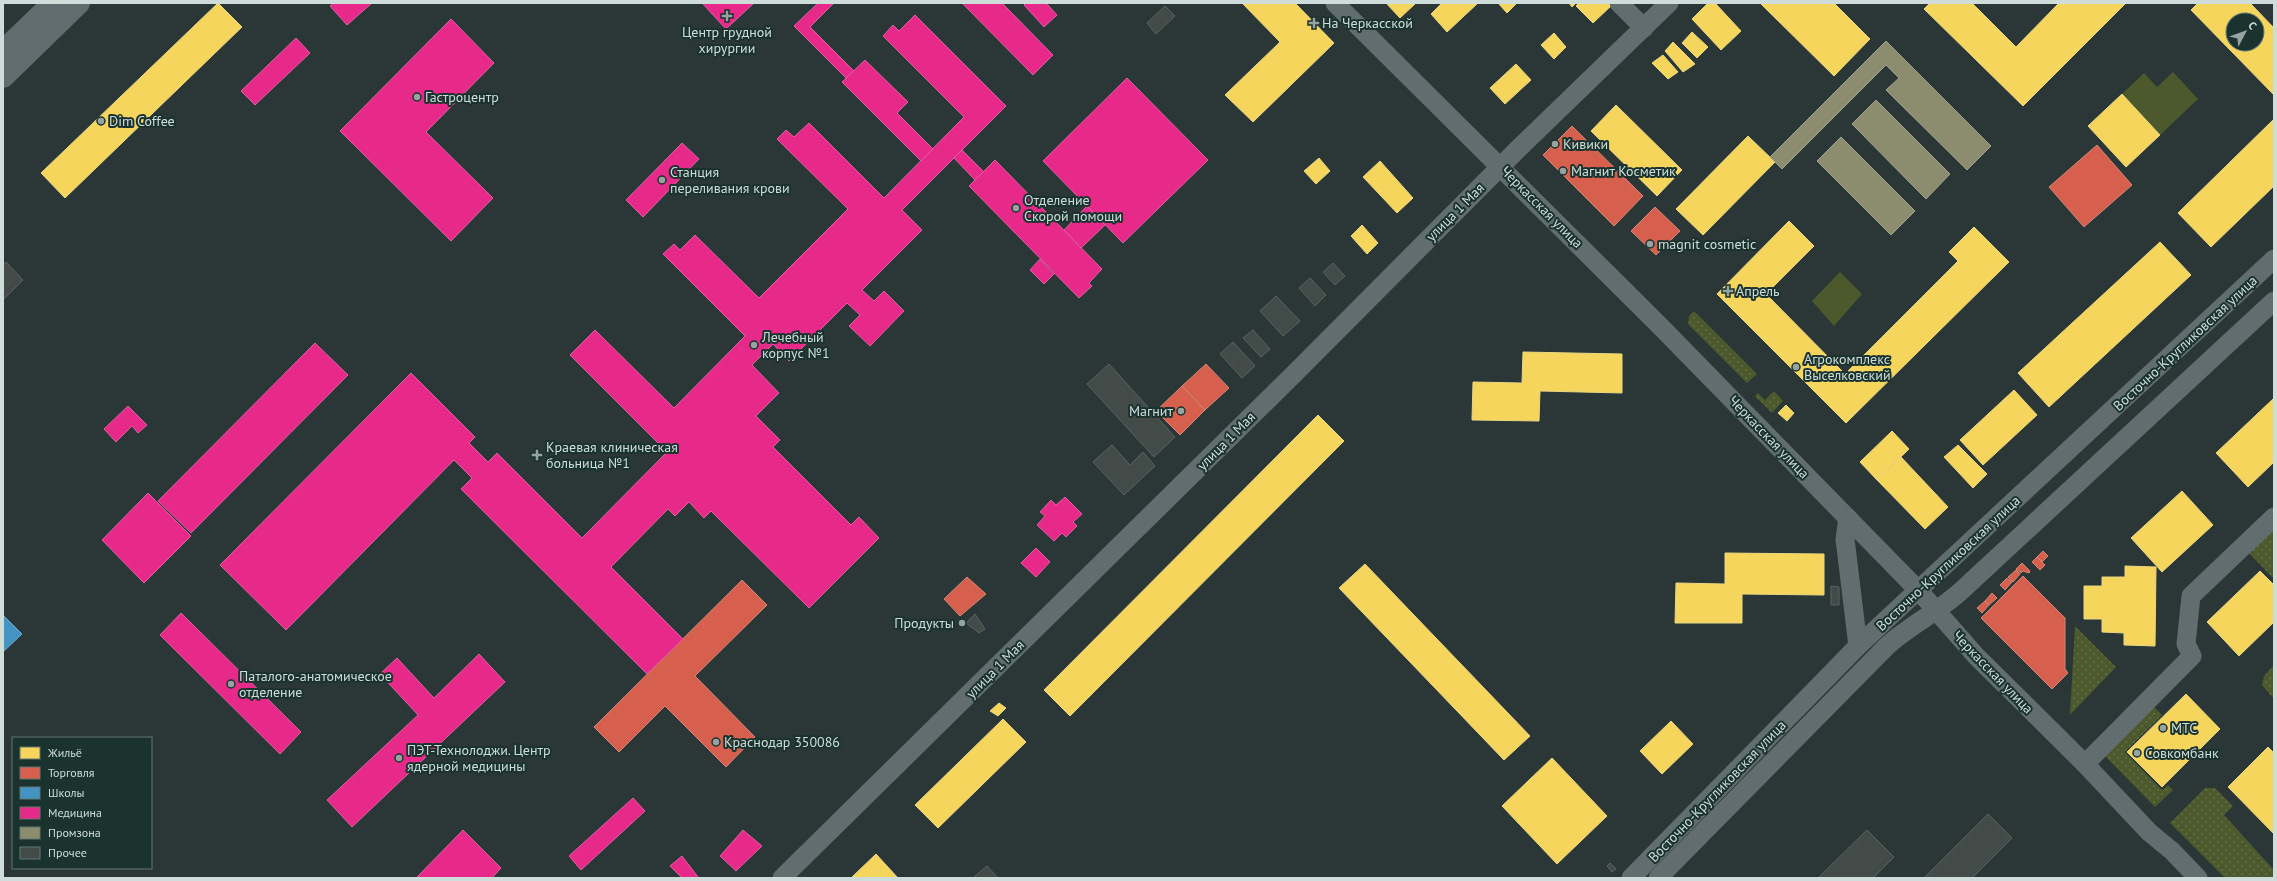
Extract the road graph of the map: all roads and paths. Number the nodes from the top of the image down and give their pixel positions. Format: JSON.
{"nodes":[{"id":1,"x":52,"y":3,"type":"edge"},
{"id":2,"x":79,"y":3,"type":"edge"},
{"id":3,"x":1335,"y":3,"type":"edge"},
{"id":4,"x":1619,"y":3,"type":"edge"},
{"id":5,"x":1669,"y":3,"type":"edge"},
{"id":6,"x":1644,"y":28,"type":"junction"},
{"id":7,"x":3,"y":51,"type":"edge"},
{"id":8,"x":3,"y":77,"type":"edge"},
{"id":9,"x":1500,"y":166,"type":"junction"},
{"id":10,"x":2274,"y":259,"type":"edge"},
{"id":11,"x":2274,"y":301,"type":"edge"},
{"id":12,"x":2274,"y":517,"type":"edge"},
{"id":13,"x":1848,"y":518,"type":"junction"},
{"id":14,"x":1919,"y":590,"type":"junction"},
{"id":15,"x":1936,"y":612,"type":"junction"},
{"id":16,"x":1858,"y":646,"type":"junction"},
{"id":17,"x":2086,"y":764,"type":"junction"},
{"id":18,"x":782,"y":878,"type":"edge"},
{"id":19,"x":1631,"y":878,"type":"edge"},
{"id":20,"x":1658,"y":878,"type":"edge"},
{"id":21,"x":2198,"y":878,"type":"edge"}],
"edges":[{"from":1,"to":7,"type":"main road"},
{"from":2,"to":8,"type":"main road"},
{"from":3,"to":9,"type":"street","name":"Черкасская улица"},
{"from":4,"to":6,"type":"street"},
{"from":5,"to":6,"type":"street","name":"улица 1 Мая"},
{"from":6,"to":9,"type":"street","name":"улица 1 Мая"},
{"from":9,"to":13,"type":"street","name":"Черкасская улица"},
{"from":9,"to":18,"type":"street","name":"улица 1 Мая"},
{"from":10,"to":14,"type":"street","name":"Восточно-Кругликовская улица"},
{"from":11,"to":15,"type":"street","name":"Восточно-Кругликовская улица"},
{"from":12,"to":17,"type":"street"},
{"from":13,"to":14,"type":"street","name":"Черкасская улица"},
{"from":13,"to":16,"type":"street"},
{"from":14,"to":15,"type":"street","name":"Черкасская улица"},
{"from":14,"to":16,"type":"street","name":"Восточно-Кругликовская улица"},
{"from":15,"to":17,"type":"street","name":"Черкасская улица"},
{"from":15,"to":20,"type":"street","name":"Восточно-Кругликовская улица"},
{"from":16,"to":19,"type":"street","name":"Восточно-Кругликовская улица"},
{"from":17,"to":21,"type":"street","name":"Черкасская улица"}]}
